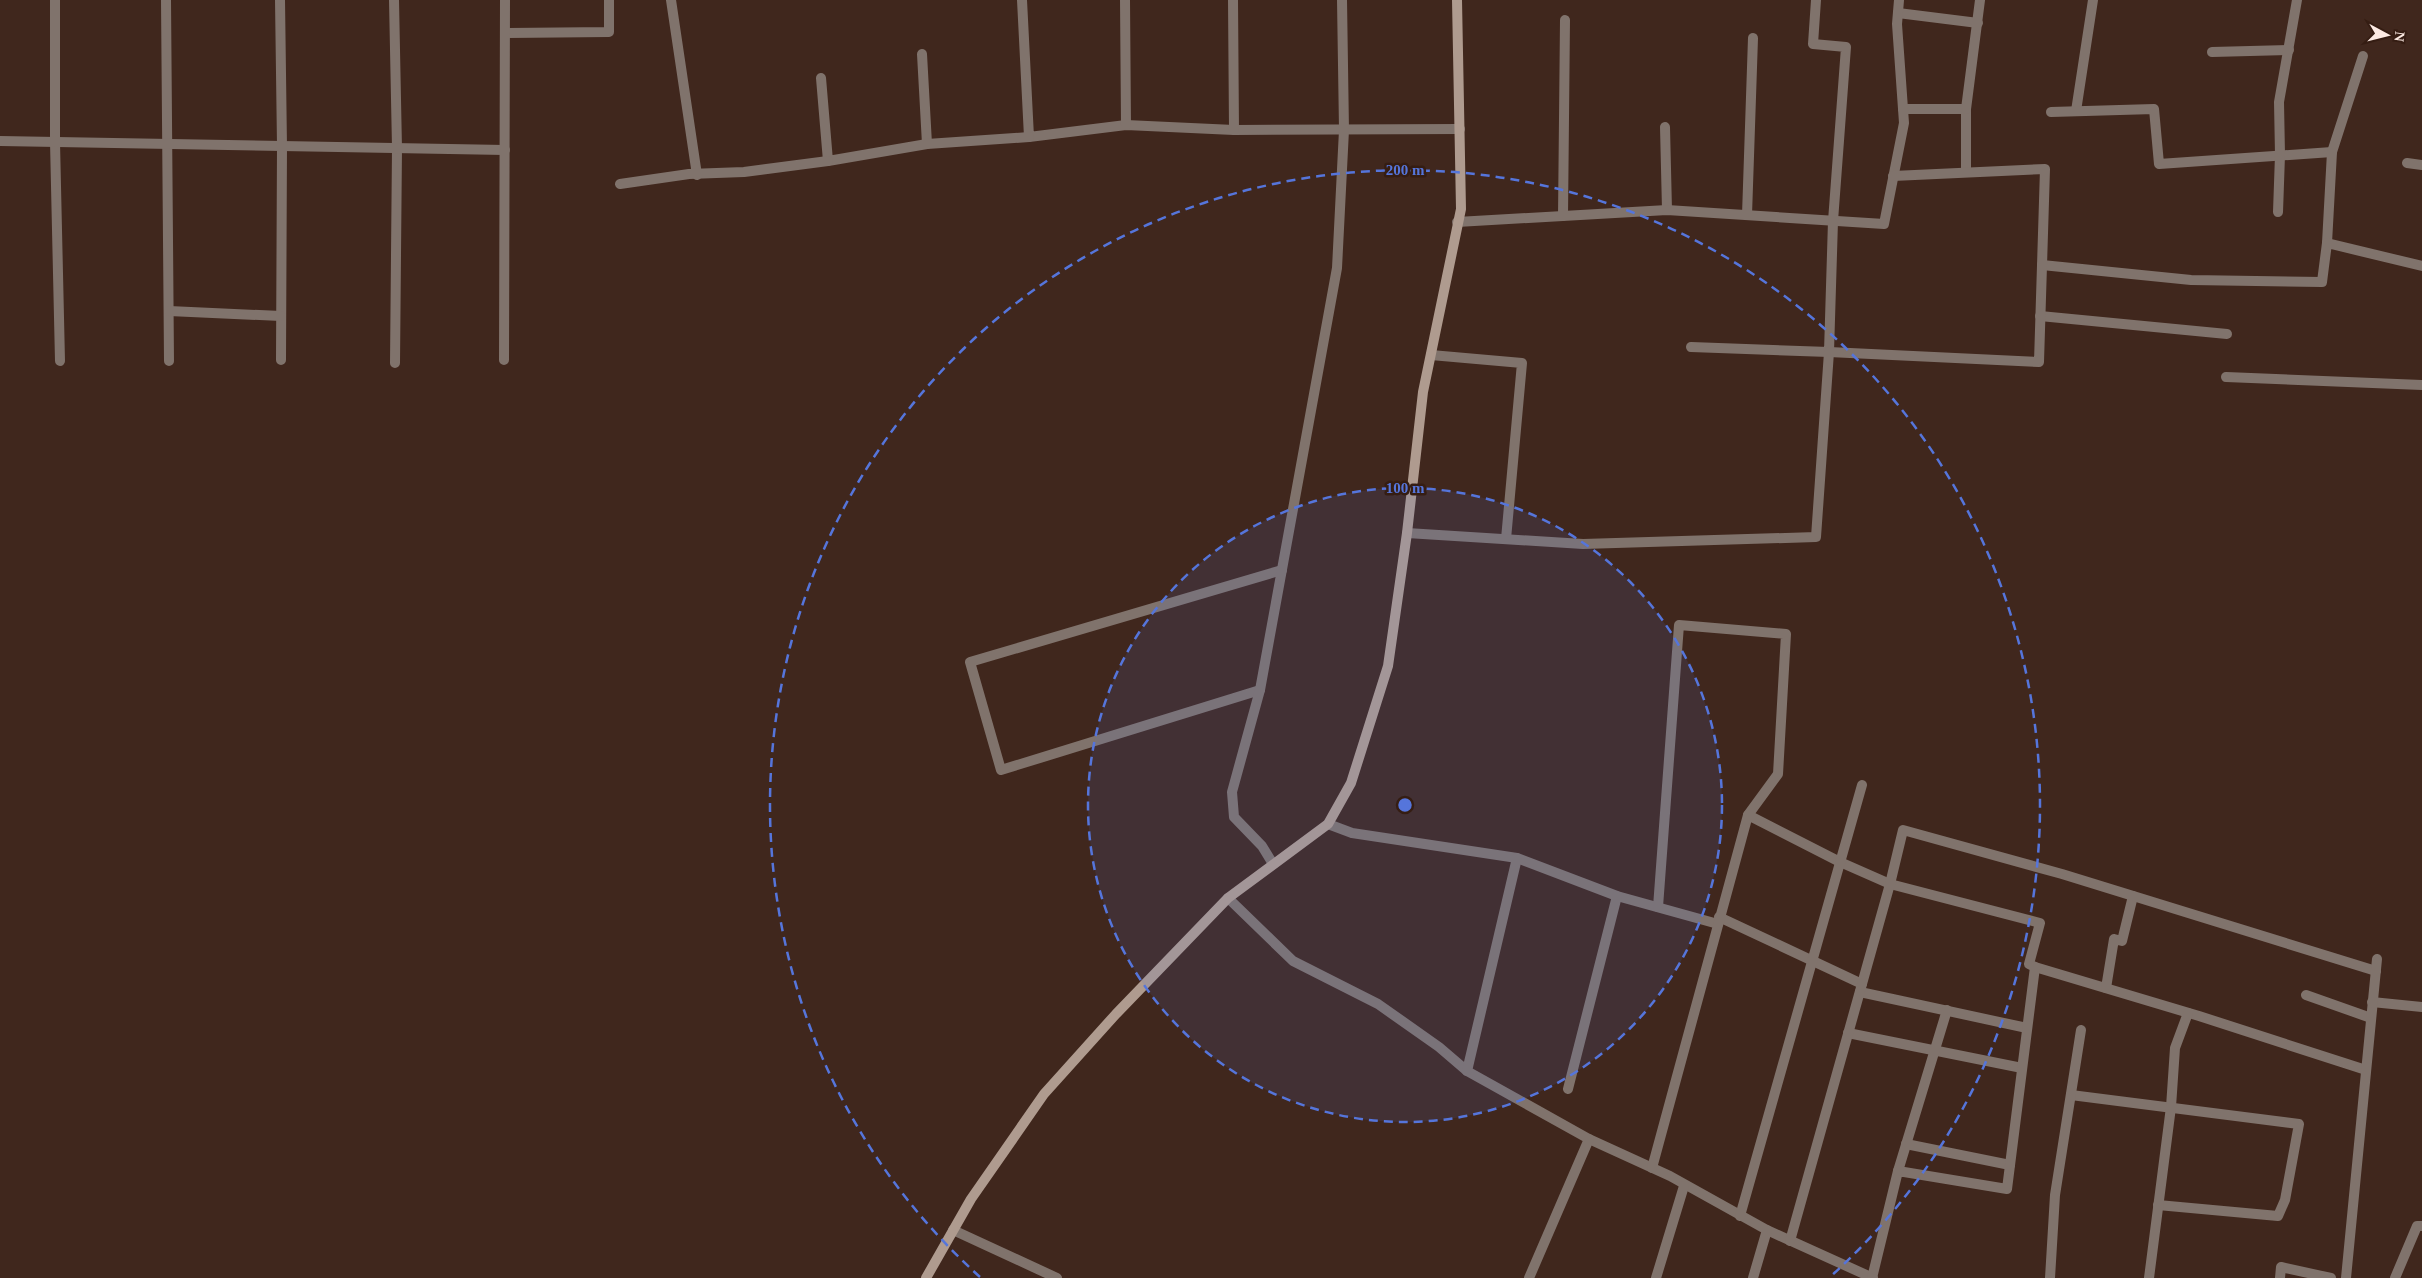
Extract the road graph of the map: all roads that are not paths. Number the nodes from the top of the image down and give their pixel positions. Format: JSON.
{"nodes":[{"id":1,"x":55,"y":0,"type":"edge"},
{"id":2,"x":166,"y":0,"type":"edge"},
{"id":3,"x":280,"y":0,"type":"edge"},
{"id":4,"x":394,"y":0,"type":"edge"},
{"id":5,"x":505,"y":0,"type":"edge"},
{"id":6,"x":609,"y":0,"type":"edge"},
{"id":7,"x":671,"y":0,"type":"edge"},
{"id":8,"x":1022,"y":0,"type":"edge"},
{"id":9,"x":1124,"y":0,"type":"edge"},
{"id":10,"x":1233,"y":0,"type":"edge"},
{"id":11,"x":1342,"y":0,"type":"edge"},
{"id":12,"x":1457,"y":0,"type":"edge"},
{"id":13,"x":1816,"y":0,"type":"edge"},
{"id":14,"x":1899,"y":0,"type":"edge"},
{"id":15,"x":1980,"y":0,"type":"edge"},
{"id":16,"x":2093,"y":0,"type":"edge"},
{"id":17,"x":2297,"y":0,"type":"edge"},
{"id":18,"x":1898,"y":13,"type":"junction"},
{"id":19,"x":1565,"y":20,"type":"dead end"},
{"id":20,"x":1978,"y":23,"type":"junction"},
{"id":21,"x":505,"y":33,"type":"junction"},
{"id":22,"x":1753,"y":38,"type":"dead end"},
{"id":23,"x":2289,"y":50,"type":"junction"},
{"id":24,"x":2212,"y":52,"type":"dead end"},
{"id":25,"x":922,"y":54,"type":"dead end"},
{"id":26,"x":2363,"y":56,"type":"dead end"},
{"id":27,"x":821,"y":78,"type":"dead end"},
{"id":28,"x":1903,"y":109,"type":"junction"},
{"id":29,"x":1966,"y":109,"type":"junction"},
{"id":30,"x":2076,"y":111,"type":"junction"},
{"id":31,"x":2051,"y":112,"type":"dead end"},
{"id":32,"x":1126,"y":125,"type":"junction"},
{"id":33,"x":1665,"y":127,"type":"dead end"},
{"id":34,"x":1460,"y":129,"type":"junction"},
{"id":35,"x":1234,"y":130,"type":"junction"},
{"id":36,"x":1344,"y":130,"type":"junction"},
{"id":37,"x":1030,"y":137,"type":"junction"},
{"id":38,"x":0,"y":141,"type":"edge"},
{"id":39,"x":55,"y":142,"type":"junction"},
{"id":40,"x":167,"y":144,"type":"junction"},
{"id":41,"x":927,"y":144,"type":"junction"},
{"id":42,"x":282,"y":146,"type":"junction"},
{"id":43,"x":397,"y":148,"type":"junction"},
{"id":44,"x":505,"y":150,"type":"junction"},
{"id":45,"x":2332,"y":152,"type":"junction"},
{"id":46,"x":2280,"y":156,"type":"junction"},
{"id":47,"x":828,"y":162,"type":"junction"},
{"id":48,"x":2407,"y":162,"type":"dead end"},
{"id":49,"x":2422,"y":165,"type":"edge"},
{"id":50,"x":1966,"y":172,"type":"junction"},
{"id":51,"x":697,"y":174,"type":"junction"},
{"id":52,"x":1893,"y":176,"type":"junction"},
{"id":53,"x":620,"y":184,"type":"dead end"},
{"id":54,"x":1667,"y":210,"type":"junction"},
{"id":55,"x":2278,"y":212,"type":"dead end"},
{"id":56,"x":1748,"y":215,"type":"junction"},
{"id":57,"x":1564,"y":216,"type":"junction"},
{"id":58,"x":1833,"y":221,"type":"junction"},
{"id":59,"x":1458,"y":222,"type":"junction"},
{"id":60,"x":2327,"y":243,"type":"junction"},
{"id":61,"x":2042,"y":264,"type":"junction"},
{"id":62,"x":2422,"y":266,"type":"edge"},
{"id":63,"x":169,"y":311,"type":"junction"},
{"id":64,"x":281,"y":316,"type":"junction"},
{"id":65,"x":2040,"y":316,"type":"junction"},
{"id":66,"x":2227,"y":334,"type":"dead end"},
{"id":67,"x":1691,"y":347,"type":"dead end"},
{"id":68,"x":1828,"y":352,"type":"junction"},
{"id":69,"x":1431,"y":355,"type":"junction"},
{"id":70,"x":281,"y":360,"type":"dead end"},
{"id":71,"x":504,"y":360,"type":"dead end"},
{"id":72,"x":169,"y":361,"type":"dead end"},
{"id":73,"x":60,"y":362,"type":"dead end"},
{"id":74,"x":395,"y":363,"type":"dead end"},
{"id":75,"x":2226,"y":378,"type":"dead end"},
{"id":76,"x":2422,"y":385,"type":"edge"},
{"id":77,"x":1407,"y":533,"type":"junction"},
{"id":78,"x":1506,"y":539,"type":"junction"},
{"id":79,"x":1282,"y":570,"type":"junction"},
{"id":80,"x":1260,"y":690,"type":"junction"},
{"id":81,"x":1862,"y":785,"type":"dead end"},
{"id":82,"x":1748,"y":814,"type":"junction"},
{"id":83,"x":1328,"y":824,"type":"junction"},
{"id":84,"x":1517,"y":858,"type":"junction"},
{"id":85,"x":1840,"y":862,"type":"junction"},
{"id":86,"x":1273,"y":864,"type":"junction"},
{"id":87,"x":1890,"y":884,"type":"junction"},
{"id":88,"x":1617,"y":896,"type":"junction"},
{"id":89,"x":2133,"y":896,"type":"junction"},
{"id":90,"x":1228,"y":898,"type":"junction"},
{"id":91,"x":1658,"y":907,"type":"junction"},
{"id":92,"x":1718,"y":920,"type":"junction"},
{"id":93,"x":2377,"y":959,"type":"dead end"},
{"id":94,"x":1813,"y":961,"type":"junction"},
{"id":95,"x":2035,"y":967,"type":"junction"},
{"id":96,"x":2376,"y":971,"type":"junction"},
{"id":97,"x":1861,"y":988,"type":"junction"},
{"id":98,"x":2106,"y":988,"type":"junction"},
{"id":99,"x":2306,"y":995,"type":"dead end"},
{"id":100,"x":2372,"y":1002,"type":"junction"},
{"id":101,"x":2422,"y":1007,"type":"edge"},
{"id":102,"x":1947,"y":1010,"type":"junction"},
{"id":103,"x":2188,"y":1013,"type":"junction"},
{"id":104,"x":2371,"y":1018,"type":"junction"},
{"id":105,"x":2027,"y":1028,"type":"junction"},
{"id":106,"x":2081,"y":1030,"type":"dead end"},
{"id":107,"x":1848,"y":1033,"type":"junction"},
{"id":108,"x":1934,"y":1050,"type":"junction"},
{"id":109,"x":2022,"y":1068,"type":"junction"},
{"id":110,"x":2366,"y":1070,"type":"junction"},
{"id":111,"x":1467,"y":1071,"type":"junction"},
{"id":112,"x":1568,"y":1089,"type":"dead end"},
{"id":113,"x":2071,"y":1095,"type":"junction"},
{"id":114,"x":2171,"y":1107,"type":"junction"},
{"id":115,"x":1589,"y":1139,"type":"junction"},
{"id":116,"x":1906,"y":1144,"type":"junction"},
{"id":117,"x":2010,"y":1165,"type":"junction"},
{"id":118,"x":1652,"y":1168,"type":"junction"},
{"id":119,"x":1898,"y":1171,"type":"junction"},
{"id":120,"x":1684,"y":1186,"type":"junction"},
{"id":121,"x":2158,"y":1205,"type":"junction"},
{"id":122,"x":1740,"y":1216,"type":"junction"},
{"id":123,"x":2422,"y":1226,"type":"edge"},
{"id":124,"x":953,"y":1230,"type":"junction"},
{"id":125,"x":1767,"y":1230,"type":"junction"},
{"id":126,"x":1790,"y":1240,"type":"junction"},
{"id":127,"x":926,"y":1278,"type":"edge"},
{"id":128,"x":1057,"y":1278,"type":"edge"},
{"id":129,"x":1529,"y":1278,"type":"edge"},
{"id":130,"x":1656,"y":1278,"type":"edge"},
{"id":131,"x":1753,"y":1278,"type":"edge"},
{"id":132,"x":1872,"y":1278,"type":"edge"},
{"id":133,"x":2050,"y":1278,"type":"edge"},
{"id":134,"x":2149,"y":1278,"type":"edge"},
{"id":135,"x":2280,"y":1278,"type":"edge"},
{"id":136,"x":2331,"y":1278,"type":"edge"},
{"id":137,"x":2346,"y":1278,"type":"edge"},
{"id":138,"x":2395,"y":1278,"type":"edge"}],
"edges":[{"from":1,"to":39,"type":"street"},
{"from":2,"to":40,"type":"street"},
{"from":3,"to":42,"type":"street"},
{"from":4,"to":43,"type":"street"},
{"from":5,"to":21,"type":"street"},
{"from":6,"to":21,"type":"street"},
{"from":7,"to":51,"type":"street"},
{"from":8,"to":37,"type":"street"},
{"from":9,"to":32,"type":"street"},
{"from":10,"to":35,"type":"street"},
{"from":11,"to":36,"type":"street"},
{"from":12,"to":34,"type":"street"},
{"from":13,"to":58,"type":"street"},
{"from":14,"to":18,"type":"street"},
{"from":15,"to":20,"type":"street"},
{"from":16,"to":30,"type":"street"},
{"from":17,"to":23,"type":"street"},
{"from":18,"to":20,"type":"street"},
{"from":18,"to":28,"type":"street"},
{"from":19,"to":57,"type":"street"},
{"from":20,"to":29,"type":"street"},
{"from":21,"to":44,"type":"street"},
{"from":22,"to":56,"type":"street"},
{"from":23,"to":24,"type":"street"},
{"from":23,"to":46,"type":"street"},
{"from":25,"to":41,"type":"street"},
{"from":26,"to":45,"type":"street"},
{"from":27,"to":47,"type":"street"},
{"from":28,"to":29,"type":"street"},
{"from":28,"to":52,"type":"street"},
{"from":29,"to":50,"type":"street"},
{"from":30,"to":31,"type":"street"},
{"from":30,"to":46,"type":"street"},
{"from":32,"to":35,"type":"street"},
{"from":32,"to":37,"type":"street"},
{"from":33,"to":54,"type":"street"},
{"from":34,"to":36,"type":"street"},
{"from":34,"to":59,"type":"street"},
{"from":35,"to":36,"type":"street"},
{"from":36,"to":79,"type":"street"},
{"from":37,"to":41,"type":"street"},
{"from":38,"to":39,"type":"street"},
{"from":39,"to":40,"type":"street"},
{"from":39,"to":73,"type":"street"},
{"from":40,"to":42,"type":"street"},
{"from":40,"to":63,"type":"street"},
{"from":41,"to":47,"type":"street"},
{"from":42,"to":43,"type":"street"},
{"from":42,"to":64,"type":"street"},
{"from":43,"to":44,"type":"street"},
{"from":43,"to":74,"type":"street"},
{"from":44,"to":71,"type":"street"},
{"from":45,"to":46,"type":"street"},
{"from":45,"to":60,"type":"street"},
{"from":46,"to":55,"type":"street"},
{"from":47,"to":51,"type":"street"},
{"from":48,"to":49,"type":"street"},
{"from":50,"to":52,"type":"street"},
{"from":50,"to":61,"type":"street"},
{"from":51,"to":53,"type":"street"},
{"from":52,"to":58,"type":"street"},
{"from":54,"to":56,"type":"street"},
{"from":54,"to":57,"type":"street"},
{"from":56,"to":58,"type":"street"},
{"from":57,"to":59,"type":"street"},
{"from":58,"to":68,"type":"street"},
{"from":59,"to":69,"type":"street"},
{"from":60,"to":61,"type":"street"},
{"from":60,"to":62,"type":"street"},
{"from":61,"to":65,"type":"street"},
{"from":63,"to":64,"type":"street"},
{"from":63,"to":72,"type":"street"},
{"from":64,"to":70,"type":"street"},
{"from":65,"to":66,"type":"street"},
{"from":65,"to":68,"type":"street"},
{"from":67,"to":68,"type":"street"},
{"from":68,"to":78,"type":"street"},
{"from":69,"to":77,"type":"street"},
{"from":69,"to":78,"type":"street"},
{"from":75,"to":76,"type":"street"},
{"from":77,"to":78,"type":"street"},
{"from":77,"to":83,"type":"street"},
{"from":79,"to":80,"type":"street"},
{"from":79,"to":80,"type":"street"},
{"from":80,"to":86,"type":"street"},
{"from":81,"to":85,"type":"street"},
{"from":82,"to":85,"type":"street"},
{"from":82,"to":91,"type":"street"},
{"from":82,"to":92,"type":"street"},
{"from":83,"to":84,"type":"street"},
{"from":83,"to":86,"type":"street"},
{"from":84,"to":88,"type":"street"},
{"from":84,"to":111,"type":"street"},
{"from":85,"to":87,"type":"street"},
{"from":85,"to":94,"type":"street"},
{"from":86,"to":90,"type":"street"},
{"from":87,"to":89,"type":"street"},
{"from":87,"to":95,"type":"street"},
{"from":87,"to":97,"type":"street"},
{"from":88,"to":91,"type":"street"},
{"from":88,"to":112,"type":"street"},
{"from":89,"to":96,"type":"street"},
{"from":89,"to":98,"type":"street"},
{"from":90,"to":111,"type":"street"},
{"from":90,"to":124,"type":"street"},
{"from":91,"to":92,"type":"street"},
{"from":92,"to":94,"type":"street"},
{"from":92,"to":118,"type":"street"},
{"from":93,"to":96,"type":"street"},
{"from":94,"to":97,"type":"street"},
{"from":94,"to":122,"type":"street"},
{"from":95,"to":98,"type":"street"},
{"from":95,"to":105,"type":"street"},
{"from":96,"to":100,"type":"street"},
{"from":97,"to":102,"type":"street"},
{"from":97,"to":107,"type":"street"},
{"from":98,"to":103,"type":"street"},
{"from":99,"to":104,"type":"street"},
{"from":100,"to":101,"type":"street"},
{"from":100,"to":104,"type":"street"},
{"from":102,"to":105,"type":"street"},
{"from":102,"to":108,"type":"street"},
{"from":103,"to":110,"type":"street"},
{"from":103,"to":114,"type":"street"},
{"from":104,"to":110,"type":"street"},
{"from":105,"to":109,"type":"street"},
{"from":106,"to":113,"type":"street"},
{"from":107,"to":108,"type":"street"},
{"from":107,"to":126,"type":"street"},
{"from":108,"to":109,"type":"street"},
{"from":108,"to":116,"type":"street"},
{"from":109,"to":117,"type":"street"},
{"from":110,"to":137,"type":"street"},
{"from":111,"to":115,"type":"street"},
{"from":113,"to":114,"type":"street"},
{"from":113,"to":133,"type":"street"},
{"from":114,"to":121,"type":"street"},
{"from":114,"to":121,"type":"street"},
{"from":115,"to":118,"type":"street"},
{"from":115,"to":129,"type":"street"},
{"from":116,"to":117,"type":"street"},
{"from":116,"to":119,"type":"street"},
{"from":117,"to":119,"type":"street"},
{"from":118,"to":120,"type":"street"},
{"from":119,"to":132,"type":"street"},
{"from":120,"to":122,"type":"street"},
{"from":120,"to":130,"type":"street"},
{"from":121,"to":134,"type":"street"},
{"from":122,"to":125,"type":"street"},
{"from":123,"to":138,"type":"street"},
{"from":124,"to":127,"type":"street"},
{"from":124,"to":128,"type":"street"},
{"from":125,"to":126,"type":"street"},
{"from":125,"to":131,"type":"street"},
{"from":126,"to":132,"type":"street"},
{"from":135,"to":136,"type":"street"}]}
